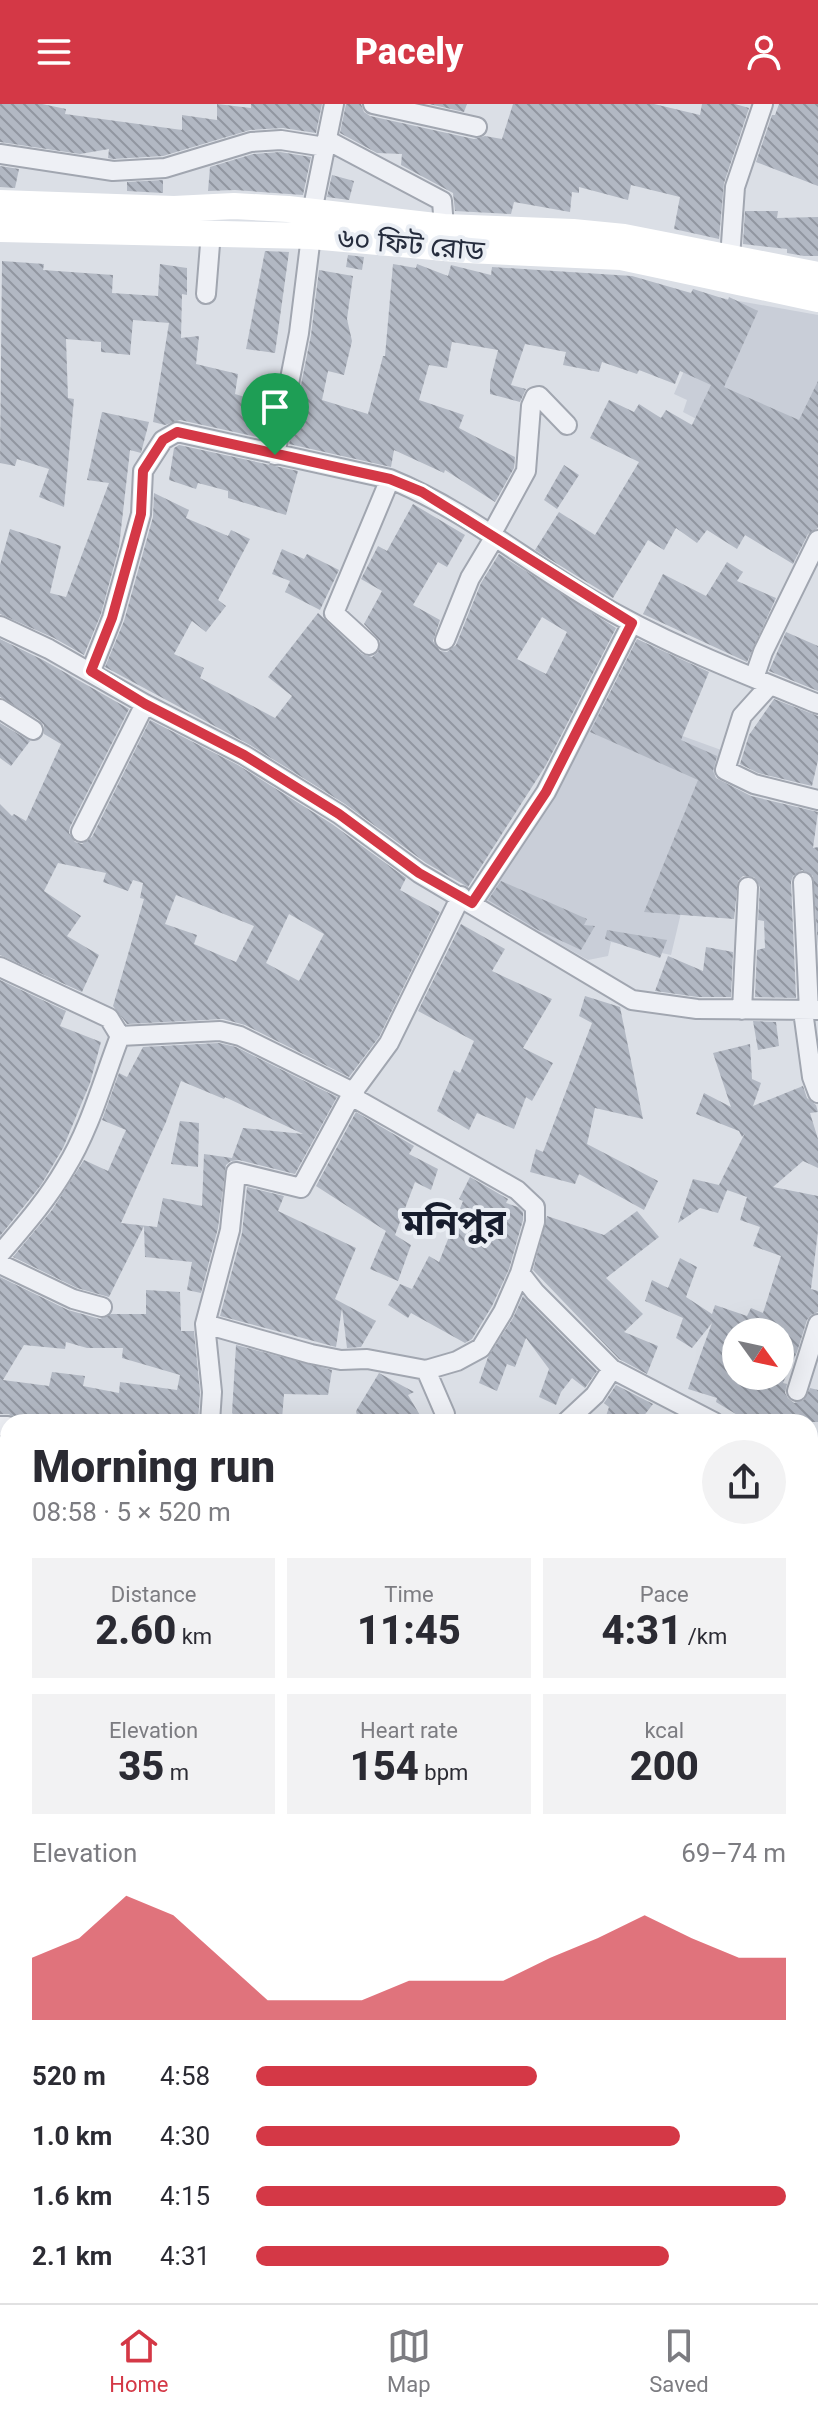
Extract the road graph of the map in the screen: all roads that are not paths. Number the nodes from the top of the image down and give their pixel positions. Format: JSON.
{"nodes":[{"id":1,"x":334,"y":104,"type":"edge"},
{"id":2,"x":373,"y":104,"type":"edge"},
{"id":3,"x":763,"y":104,"type":"edge"},
{"id":4,"x":477,"y":127,"type":"dead end"},
{"id":5,"x":326,"y":143,"type":"junction"},
{"id":6,"x":0,"y":154,"type":"edge"},
{"id":7,"x":0,"y":203,"type":"edge"},
{"id":8,"x":312,"y":224,"type":"junction"},
{"id":9,"x":0,"y":229,"type":"edge"},
{"id":10,"x":211,"y":232,"type":"junction"},
{"id":11,"x":460,"y":235,"type":"junction"},
{"id":12,"x":730,"y":258,"type":"junction"},
{"id":13,"x":818,"y":275,"type":"edge"},
{"id":14,"x":206,"y":294,"type":"dead end"},
{"id":15,"x":818,"y":299,"type":"edge"},
{"id":16,"x":567,"y":425,"type":"dead end"},
{"id":17,"x":275,"y":455,"type":"junction"},
{"id":18,"x":390,"y":479,"type":"junction"},
{"id":19,"x":492,"y":537,"type":"junction"},
{"id":20,"x":818,"y":540,"type":"edge"},
{"id":21,"x":632,"y":623,"type":"junction"},
{"id":22,"x":0,"y":626,"type":"edge"},
{"id":23,"x":445,"y":640,"type":"dead end"},
{"id":24,"x":369,"y":645,"type":"dead end"},
{"id":25,"x":91,"y":671,"type":"junction"},
{"id":26,"x":762,"y":681,"type":"junction"},
{"id":27,"x":145,"y":704,"type":"junction"},
{"id":28,"x":818,"y":704,"type":"edge"},
{"id":29,"x":0,"y":709,"type":"edge"},
{"id":30,"x":33,"y":730,"type":"dead end"},
{"id":31,"x":818,"y":800,"type":"edge"},
{"id":32,"x":81,"y":832,"type":"dead end"},
{"id":33,"x":803,"y":882,"type":"dead end"},
{"id":34,"x":748,"y":887,"type":"dead end"},
{"id":35,"x":466,"y":900,"type":"junction"},
{"id":36,"x":0,"y":967,"type":"edge"},
{"id":37,"x":742,"y":1010,"type":"junction"},
{"id":38,"x":810,"y":1011,"type":"edge"},
{"id":39,"x":120,"y":1036,"type":"junction"},
{"id":40,"x":353,"y":1092,"type":"junction"},
{"id":41,"x":818,"y":1093,"type":"edge"},
{"id":42,"x":0,"y":1254,"type":"edge"},
{"id":43,"x":0,"y":1264,"type":"edge"},
{"id":44,"x":520,"y":1273,"type":"junction"},
{"id":45,"x":102,"y":1307,"type":"dead end"},
{"id":46,"x":205,"y":1324,"type":"junction"},
{"id":47,"x":818,"y":1324,"type":"edge"},
{"id":48,"x":612,"y":1369,"type":"junction"},
{"id":49,"x":426,"y":1370,"type":"junction"},
{"id":50,"x":797,"y":1391,"type":"dead end"},
{"id":51,"x":211,"y":1414,"type":"edge"},
{"id":52,"x":445,"y":1414,"type":"edge"},
{"id":53,"x":575,"y":1414,"type":"edge"},
{"id":54,"x":699,"y":1414,"type":"edge"}],
"edges":[{"from":1,"to":5,"type":"street"},
{"from":2,"to":4,"type":"street"},
{"from":3,"to":12,"type":"street"},
{"from":5,"to":6,"type":"street"},
{"from":5,"to":8,"type":"street"},
{"from":5,"to":11,"type":"street"},
{"from":7,"to":8,"type":"street","name":"৬০ ফিট রোড"},
{"from":8,"to":10,"type":"street","name":"৬০ ফিট রোড"},
{"from":8,"to":11,"type":"street","name":"৬০ ফিট রোড"},
{"from":8,"to":17,"type":"street"},
{"from":9,"to":10,"type":"street","name":"৬০ ফিট রোড"},
{"from":10,"to":14,"type":"street"},
{"from":11,"to":12,"type":"street","name":"৬০ ফিট রোড"},
{"from":11,"to":15,"type":"street","name":"৬০ ফিট রোড"},
{"from":12,"to":13,"type":"street","name":"৬০ ফিট রোড"},
{"from":16,"to":19,"type":"street"},
{"from":17,"to":18,"type":"street"},
{"from":17,"to":25,"type":"street"},
{"from":18,"to":19,"type":"street"},
{"from":18,"to":24,"type":"street"},
{"from":19,"to":21,"type":"street"},
{"from":19,"to":23,"type":"street"},
{"from":20,"to":26,"type":"street"},
{"from":21,"to":26,"type":"street"},
{"from":21,"to":35,"type":"street"},
{"from":22,"to":25,"type":"street"},
{"from":25,"to":27,"type":"street"},
{"from":26,"to":28,"type":"street"},
{"from":26,"to":31,"type":"street"},
{"from":27,"to":32,"type":"street"},
{"from":27,"to":35,"type":"street"},
{"from":29,"to":30,"type":"street"},
{"from":33,"to":38,"type":"street"},
{"from":34,"to":37,"type":"street"},
{"from":35,"to":37,"type":"street"},
{"from":35,"to":40,"type":"street"},
{"from":36,"to":39,"type":"street"},
{"from":37,"to":38,"type":"street"},
{"from":38,"to":41,"type":"street"},
{"from":39,"to":40,"type":"street"},
{"from":39,"to":42,"type":"street"},
{"from":40,"to":44,"type":"street"},
{"from":40,"to":46,"type":"street"},
{"from":43,"to":45,"type":"street"},
{"from":44,"to":48,"type":"street"},
{"from":44,"to":49,"type":"street"},
{"from":46,"to":49,"type":"street"},
{"from":46,"to":51,"type":"street"},
{"from":47,"to":50,"type":"street"},
{"from":48,"to":53,"type":"street"},
{"from":48,"to":54,"type":"street"},
{"from":49,"to":52,"type":"street"}]}
